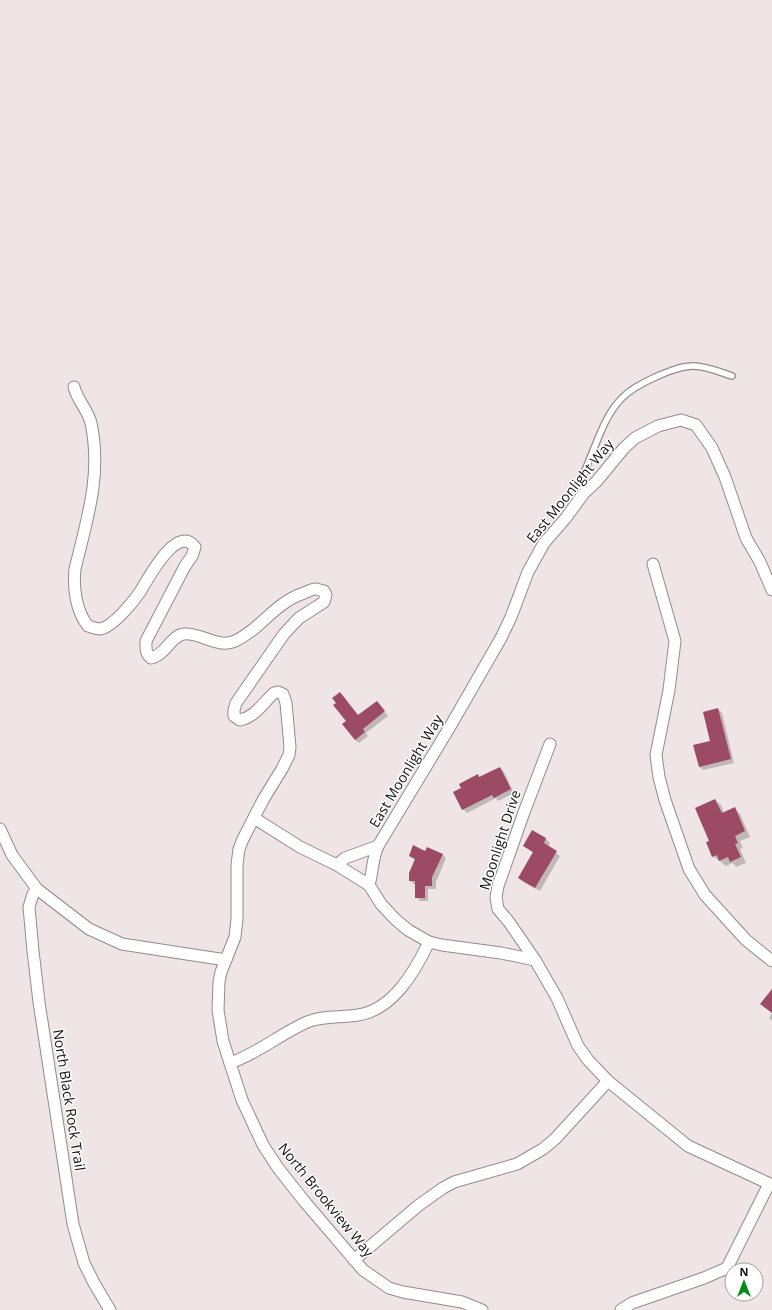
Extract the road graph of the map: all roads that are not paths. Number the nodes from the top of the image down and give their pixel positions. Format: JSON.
{"nodes":[{"id":1,"x":732,"y":376,"type":"dead end"},
{"id":2,"x":74,"y":387,"type":"dead end"},
{"id":3,"x":584,"y":493,"type":"junction"},
{"id":4,"x":653,"y":564,"type":"dead end"},
{"id":5,"x":772,"y":590,"type":"edge"},
{"id":6,"x":550,"y":744,"type":"dead end"},
{"id":7,"x":254,"y":818,"type":"junction"},
{"id":8,"x":0,"y":829,"type":"edge"},
{"id":9,"x":378,"y":846,"type":"junction"},
{"id":10,"x":338,"y":865,"type":"junction"},
{"id":11,"x":369,"y":885,"type":"junction"},
{"id":12,"x":37,"y":889,"type":"junction"},
{"id":13,"x":429,"y":942,"type":"junction"},
{"id":14,"x":226,"y":960,"type":"junction"},
{"id":15,"x":535,"y":960,"type":"junction"},
{"id":16,"x":772,"y":961,"type":"edge"},
{"id":17,"x":230,"y":1063,"type":"junction"},
{"id":18,"x":608,"y":1081,"type":"junction"},
{"id":19,"x":771,"y":1185,"type":"edge"},
{"id":20,"x":354,"y":1260,"type":"junction"},
{"id":21,"x":110,"y":1310,"type":"edge"},
{"id":22,"x":482,"y":1310,"type":"edge"},
{"id":23,"x":620,"y":1310,"type":"edge"}],
"edges":[{"from":1,"to":3,"type":"lane"},
{"from":2,"to":7,"type":"street","name":"North Brookview Way"},
{"from":3,"to":5,"type":"street","name":"East Moonlight Way"},
{"from":3,"to":9,"type":"street","name":"East Moonlight Way"},
{"from":4,"to":16,"type":"street"},
{"from":6,"to":15,"type":"street","name":"Moonlight Drive"},
{"from":7,"to":10,"type":"street"},
{"from":7,"to":14,"type":"street","name":"North Brookview Way"},
{"from":8,"to":12,"type":"street"},
{"from":9,"to":10,"type":"street","name":"East Moonlight Way"},
{"from":9,"to":11,"type":"street","name":"East Moonlight Way"},
{"from":10,"to":11,"type":"street"},
{"from":11,"to":13,"type":"street"},
{"from":12,"to":14,"type":"street"},
{"from":12,"to":21,"type":"street","name":"North Black Rock Trail"},
{"from":13,"to":15,"type":"street"},
{"from":13,"to":17,"type":"street"},
{"from":14,"to":17,"type":"street","name":"North Brookview Way"},
{"from":15,"to":18,"type":"street","name":"Moonlight Drive"},
{"from":17,"to":20,"type":"street","name":"North Brookview Way"},
{"from":18,"to":19,"type":"street","name":"Moonlight Drive"},
{"from":18,"to":20,"type":"street"},
{"from":19,"to":23,"type":"street"},
{"from":20,"to":22,"type":"street","name":"North Brookview Way"}]}
